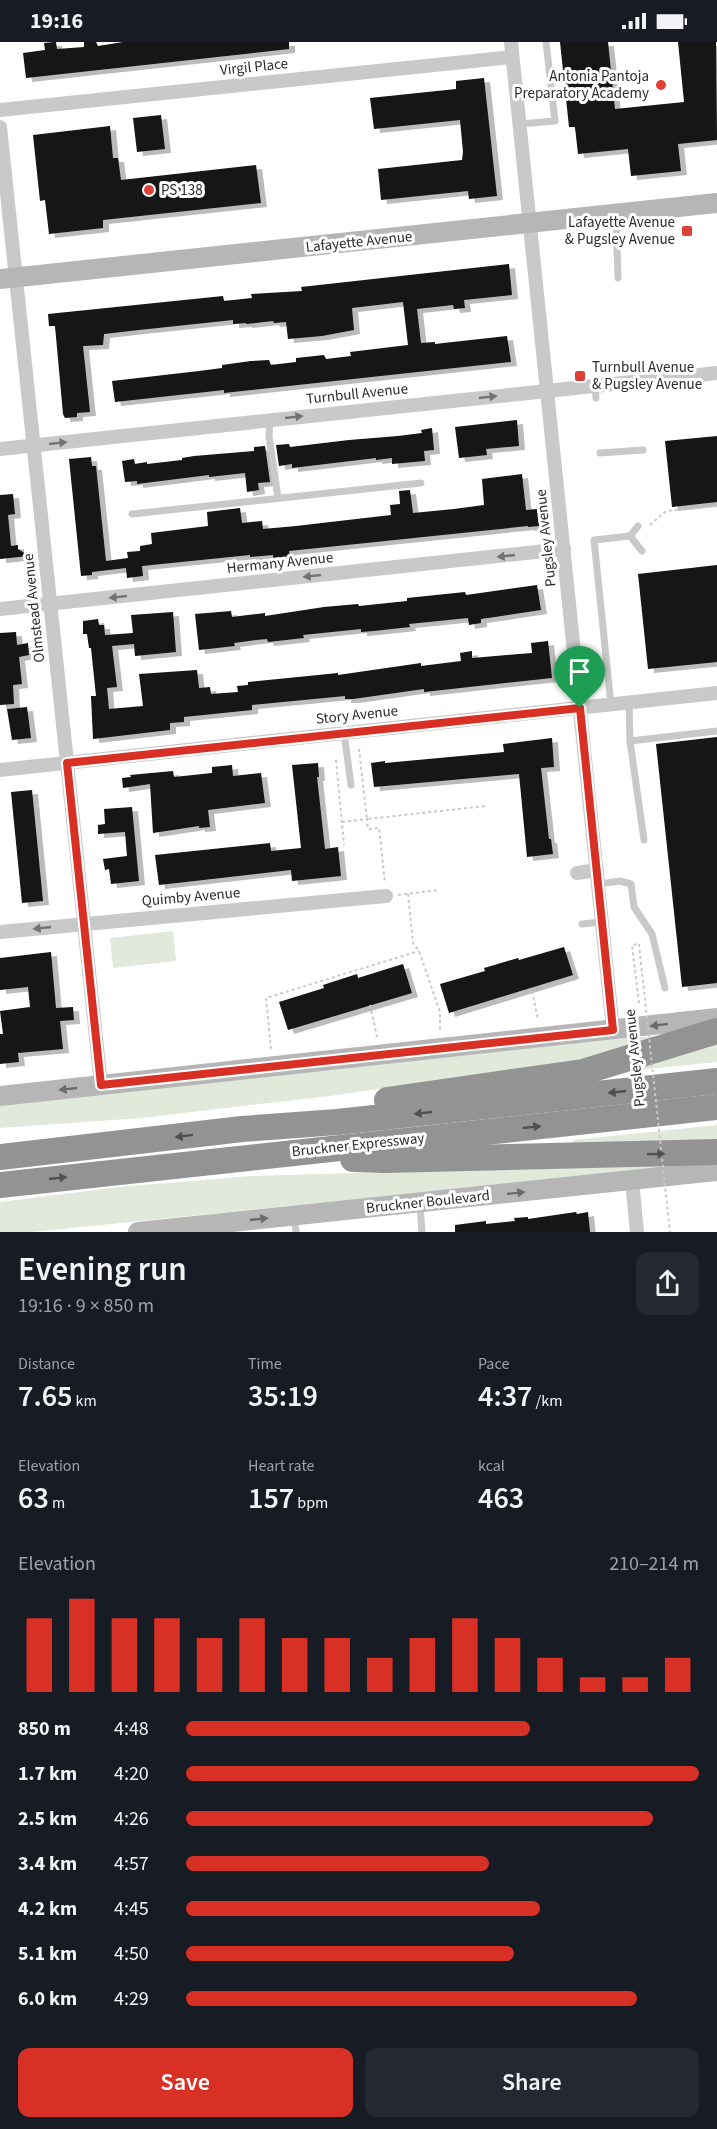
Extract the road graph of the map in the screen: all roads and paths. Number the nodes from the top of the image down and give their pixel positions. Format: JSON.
{"nodes":[{"id":1,"x":511,"y":42,"type":"edge"},
{"id":2,"x":546,"y":42,"type":"edge"},
{"id":3,"x":512,"y":57,"type":"junction"},
{"id":4,"x":0,"y":110,"type":"edge"},
{"id":5,"x":519,"y":124,"type":"junction"},
{"id":6,"x":0,"y":126,"type":"edge"},
{"id":7,"x":717,"y":203,"type":"edge"},
{"id":8,"x":616,"y":214,"type":"junction"},
{"id":9,"x":529,"y":224,"type":"junction"},
{"id":10,"x":618,"y":278,"type":"dead end"},
{"id":11,"x":8,"y":279,"type":"edge"},
{"id":12,"x":717,"y":373,"type":"edge"},
{"id":13,"x":546,"y":390,"type":"junction"},
{"id":14,"x":270,"y":420,"type":"junction"},
{"id":15,"x":34,"y":445,"type":"junction"},
{"id":16,"x":0,"y":449,"type":"edge"},
{"id":17,"x":643,"y":450,"type":"dead end"},
{"id":18,"x":600,"y":453,"type":"dead end"},
{"id":19,"x":422,"y":483,"type":"dead end"},
{"id":20,"x":278,"y":498,"type":"junction"},
{"id":21,"x":717,"y":506,"type":"edge"},
{"id":22,"x":132,"y":514,"type":"dead end"},
{"id":23,"x":650,"y":525,"type":"dead end"},
{"id":24,"x":638,"y":526,"type":"dead end"},
{"id":25,"x":630,"y":536,"type":"junction"},
{"id":26,"x":564,"y":549,"type":"junction"},
{"id":27,"x":642,"y":551,"type":"dead end"},
{"id":28,"x":50,"y":604,"type":"junction"},
{"id":29,"x":0,"y":609,"type":"edge"},
{"id":30,"x":717,"y":693,"type":"edge"},
{"id":31,"x":628,"y":703,"type":"junction"},
{"id":32,"x":611,"y":705,"type":"junction"},
{"id":33,"x":580,"y":708,"type":"junction"},
{"id":34,"x":717,"y":731,"type":"edge"},
{"id":35,"x":344,"y":733,"type":"junction"},
{"id":36,"x":630,"y":741,"type":"junction"},
{"id":37,"x":359,"y":749,"type":"dead end"},
{"id":38,"x":336,"y":755,"type":"dead end"},
{"id":39,"x":67,"y":763,"type":"junction"},
{"id":40,"x":0,"y":770,"type":"edge"},
{"id":41,"x":351,"y":785,"type":"dead end"},
{"id":42,"x":486,"y":806,"type":"dead end"},
{"id":43,"x":367,"y":819,"type":"junction"},
{"id":44,"x":342,"y":822,"type":"junction"},
{"id":45,"x":644,"y":840,"type":"dead end"},
{"id":46,"x":344,"y":846,"type":"dead end"},
{"id":47,"x":577,"y":873,"type":"dead end"},
{"id":48,"x":598,"y":877,"type":"junction"},
{"id":49,"x":385,"y":890,"type":"junction"},
{"id":50,"x":438,"y":890,"type":"dead end"},
{"id":51,"x":408,"y":894,"type":"junction"},
{"id":52,"x":602,"y":922,"type":"junction"},
{"id":53,"x":85,"y":924,"type":"junction"},
{"id":54,"x":582,"y":924,"type":"dead end"},
{"id":55,"x":0,"y":932,"type":"edge"},
{"id":56,"x":419,"y":951,"type":"junction"},
{"id":57,"x":328,"y":973,"type":"dead end"},
{"id":58,"x":329,"y":979,"type":"junction"},
{"id":59,"x":665,"y":988,"type":"dead end"},
{"id":60,"x":532,"y":991,"type":"dead end"},
{"id":61,"x":639,"y":1003,"type":"dead end"},
{"id":62,"x":370,"y":1005,"type":"dead end"},
{"id":63,"x":717,"y":1018,"type":"edge"},
{"id":64,"x":538,"y":1019,"type":"dead end"},
{"id":65,"x":440,"y":1030,"type":"dead end"},
{"id":66,"x":613,"y":1030,"type":"junction"},
{"id":67,"x":717,"y":1031,"type":"edge"},
{"id":68,"x":377,"y":1037,"type":"dead end"},
{"id":69,"x":271,"y":1049,"type":"dead end"},
{"id":70,"x":717,"y":1081,"type":"edge"},
{"id":71,"x":101,"y":1085,"type":"junction"},
{"id":72,"x":0,"y":1096,"type":"edge"},
{"id":73,"x":717,"y":1107,"type":"edge"},
{"id":74,"x":242,"y":1129,"type":"junction"},
{"id":75,"x":0,"y":1147,"type":"edge"},
{"id":76,"x":98,"y":1147,"type":"junction"},
{"id":77,"x":717,"y":1152,"type":"edge"},
{"id":78,"x":265,"y":1155,"type":"junction"},
{"id":79,"x":0,"y":1158,"type":"edge"},
{"id":80,"x":717,"y":1171,"type":"edge"},
{"id":81,"x":632,"y":1181,"type":"junction"},
{"id":82,"x":0,"y":1185,"type":"edge"},
{"id":83,"x":420,"y":1203,"type":"junction"},
{"id":84,"x":295,"y":1224,"type":"edge"},
{"id":85,"x":138,"y":1232,"type":"edge"},
{"id":86,"x":421,"y":1232,"type":"edge"},
{"id":87,"x":637,"y":1232,"type":"edge"},
{"id":88,"x":670,"y":1232,"type":"edge"}],
"edges":[{"from":1,"to":3,"type":"street","name":"Pugsley Avenue"},
{"from":2,"to":5,"type":"lane"},
{"from":3,"to":4,"type":"street","name":"Virgil Place"},
{"from":3,"to":5,"type":"street","name":"Pugsley Avenue"},
{"from":5,"to":9,"type":"street","name":"Pugsley Avenue"},
{"from":6,"to":11,"type":"street","name":"Olmstead Avenue"},
{"from":7,"to":8,"type":"main road","name":"Lafayette Avenue"},
{"from":8,"to":9,"type":"main road","name":"Lafayette Avenue"},
{"from":8,"to":10,"type":"lane"},
{"from":9,"to":11,"type":"main road","name":"Lafayette Avenue"},
{"from":9,"to":13,"type":"street","name":"Pugsley Avenue"},
{"from":11,"to":15,"type":"street","name":"Olmstead Avenue"},
{"from":12,"to":13,"type":"street","name":"Turnbull Avenue"},
{"from":14,"to":13,"type":"street","name":"Turnbull Avenue","one_way":true},
{"from":13,"to":26,"type":"street","name":"Pugsley Avenue"},
{"from":15,"to":14,"type":"street","name":"Turnbull Avenue","one_way":true},
{"from":14,"to":20,"type":"lane"},
{"from":15,"to":16,"type":"street","name":"Turnbull Avenue"},
{"from":15,"to":28,"type":"street","name":"Olmstead Avenue"},
{"from":17,"to":18,"type":"lane"},
{"from":19,"to":20,"type":"lane"},
{"from":20,"to":22,"type":"lane"},
{"from":21,"to":23,"type":"path"},
{"from":24,"to":25,"type":"lane"},
{"from":25,"to":27,"type":"lane"},
{"from":25,"to":32,"type":"lane"},
{"from":26,"to":28,"type":"street","name":"Hermany Avenue","one_way":true},
{"from":26,"to":33,"type":"street","name":"Pugsley Avenue"},
{"from":28,"to":29,"type":"street","name":"Hermany Avenue"},
{"from":28,"to":39,"type":"street","name":"Olmstead Avenue"},
{"from":30,"to":31,"type":"street","name":"Story Avenue"},
{"from":31,"to":32,"type":"street","name":"Story Avenue"},
{"from":31,"to":36,"type":"lane"},
{"from":32,"to":33,"type":"street","name":"Story Avenue"},
{"from":33,"to":35,"type":"street","name":"Story Avenue"},
{"from":33,"to":48,"type":"street","name":"Pugsley Avenue"},
{"from":34,"to":36,"type":"lane"},
{"from":35,"to":39,"type":"street","name":"Story Avenue"},
{"from":35,"to":41,"type":"lane"},
{"from":36,"to":45,"type":"lane"},
{"from":37,"to":43,"type":"path"},
{"from":38,"to":44,"type":"path"},
{"from":39,"to":40,"type":"street","name":"Story Avenue"},
{"from":39,"to":53,"type":"street","name":"Olmstead Avenue"},
{"from":42,"to":43,"type":"path"},
{"from":43,"to":44,"type":"path"},
{"from":43,"to":49,"type":"path"},
{"from":44,"to":46,"type":"path"},
{"from":47,"to":48,"type":"street"},
{"from":48,"to":52,"type":"street","name":"Pugsley Avenue"},
{"from":48,"to":59,"type":"lane"},
{"from":49,"to":51,"type":"path"},
{"from":49,"to":53,"type":"street","name":"Quimby Avenue"},
{"from":50,"to":51,"type":"path"},
{"from":51,"to":56,"type":"path"},
{"from":52,"to":54,"type":"lane"},
{"from":52,"to":66,"type":"street","name":"Pugsley Avenue"},
{"from":53,"to":55,"type":"street","name":"Quimby Avenue","one_way":true},
{"from":53,"to":71,"type":"street","name":"Olmstead Avenue"},
{"from":56,"to":58,"type":"path"},
{"from":56,"to":65,"type":"path"},
{"from":57,"to":58,"type":"path"},
{"from":58,"to":69,"type":"path"},
{"from":60,"to":64,"type":"path"},
{"from":61,"to":88,"type":"path","name":"Pugsley Avenue","bridge":true},
{"from":62,"to":68,"type":"path"},
{"from":63,"to":66,"type":"main road","one_way":true},
{"from":66,"to":71,"type":"main road"},
{"from":67,"to":74,"type":"highway"},
{"from":70,"to":74,"type":"highway","name":"Bruckner Expressway","one_way":true},
{"from":71,"to":72,"type":"main road","one_way":true},
{"from":78,"to":73,"type":"highway","name":"Bruckner Expressway","one_way":true},
{"from":74,"to":76,"type":"highway","name":"Bruckner Expressway","one_way":true},
{"from":75,"to":76,"type":"highway"},
{"from":76,"to":79,"type":"highway","name":"Bruckner Expressway"},
{"from":78,"to":77,"type":"highway","one_way":true},
{"from":82,"to":78,"type":"highway","name":"Bruckner Expressway","one_way":true},
{"from":80,"to":81,"type":"main road","name":"Bruckner Boulevard"},
{"from":83,"to":81,"type":"main road","name":"Bruckner Boulevard","one_way":true},
{"from":81,"to":87,"type":"street"},
{"from":83,"to":84,"type":"main road","name":"Bruckner Boulevard"},
{"from":83,"to":86,"type":"lane"},
{"from":85,"to":84,"type":"main road","name":"Bruckner Boulevard","one_way":true}]}
